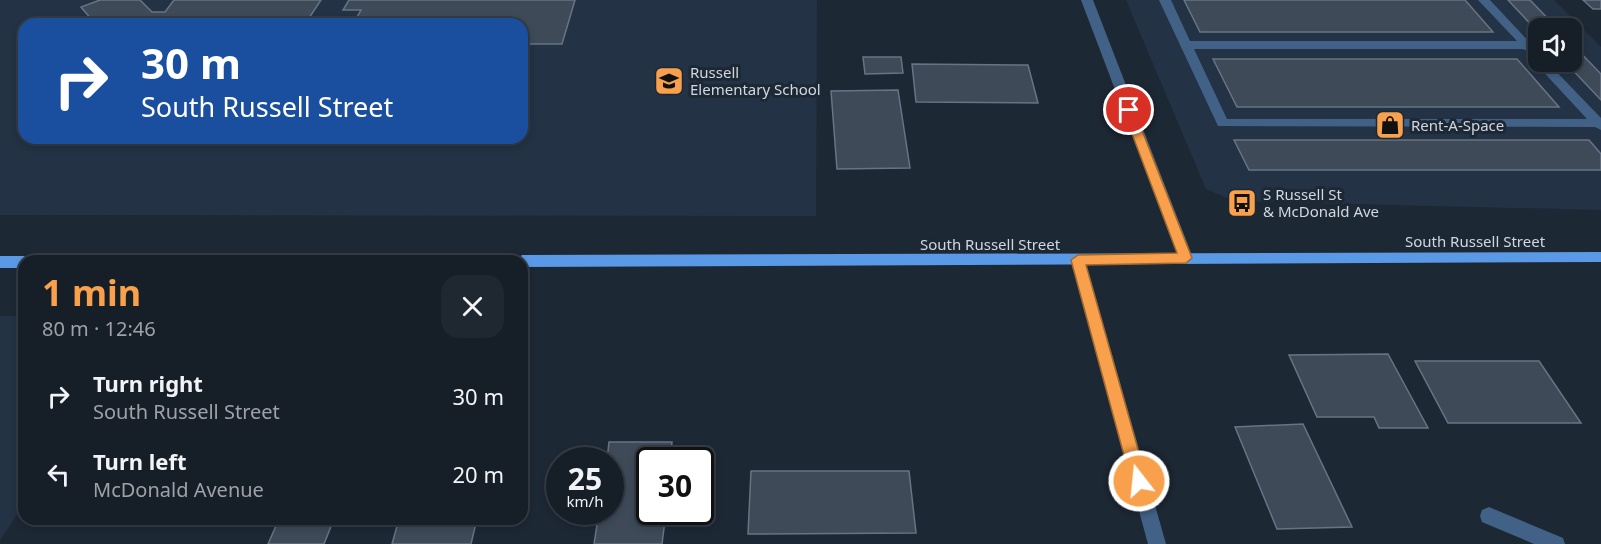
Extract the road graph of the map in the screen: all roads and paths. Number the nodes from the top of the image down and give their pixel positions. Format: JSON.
{"nodes":[{"id":1,"x":1087,"y":0,"type":"edge"},
{"id":2,"x":1165,"y":0,"type":"edge"},
{"id":3,"x":1484,"y":0,"type":"edge"},
{"id":4,"x":1186,"y":45,"type":"junction"},
{"id":5,"x":1526,"y":45,"type":"joint"},
{"id":6,"x":1551,"y":72,"type":"edge"},
{"id":7,"x":1599,"y":124,"type":"edge"},
{"id":8,"x":1601,"y":257,"type":"edge"},
{"id":9,"x":1186,"y":258,"type":"junction"},
{"id":10,"x":1078,"y":260,"type":"junction"},
{"id":11,"x":528,"y":261,"type":"edge"},
{"id":12,"x":0,"y":262,"type":"edge"},
{"id":13,"x":18,"y":262,"type":"edge"},
{"id":14,"x":1489,"y":516,"type":"dead end"},
{"id":15,"x":1157,"y":544,"type":"edge"},
{"id":16,"x":1556,"y":544,"type":"edge"}],
"edges":[{"from":1,"to":9,"type":"street"},
{"from":2,"to":4,"type":"street"},
{"from":3,"to":5,"type":"street"},
{"from":4,"to":5,"type":"street"},
{"from":4,"to":7,"type":"street"},
{"from":6,"to":7,"type":"street"},
{"from":8,"to":9,"type":"main road","name":"South Russell Street"},
{"from":9,"to":10,"type":"main road","name":"South Russell Street"},
{"from":10,"to":11,"type":"main road","name":"South Russell Street"},
{"from":10,"to":15,"type":"street"},
{"from":12,"to":13,"type":"main road"},
{"from":14,"to":16,"type":"street"}]}
